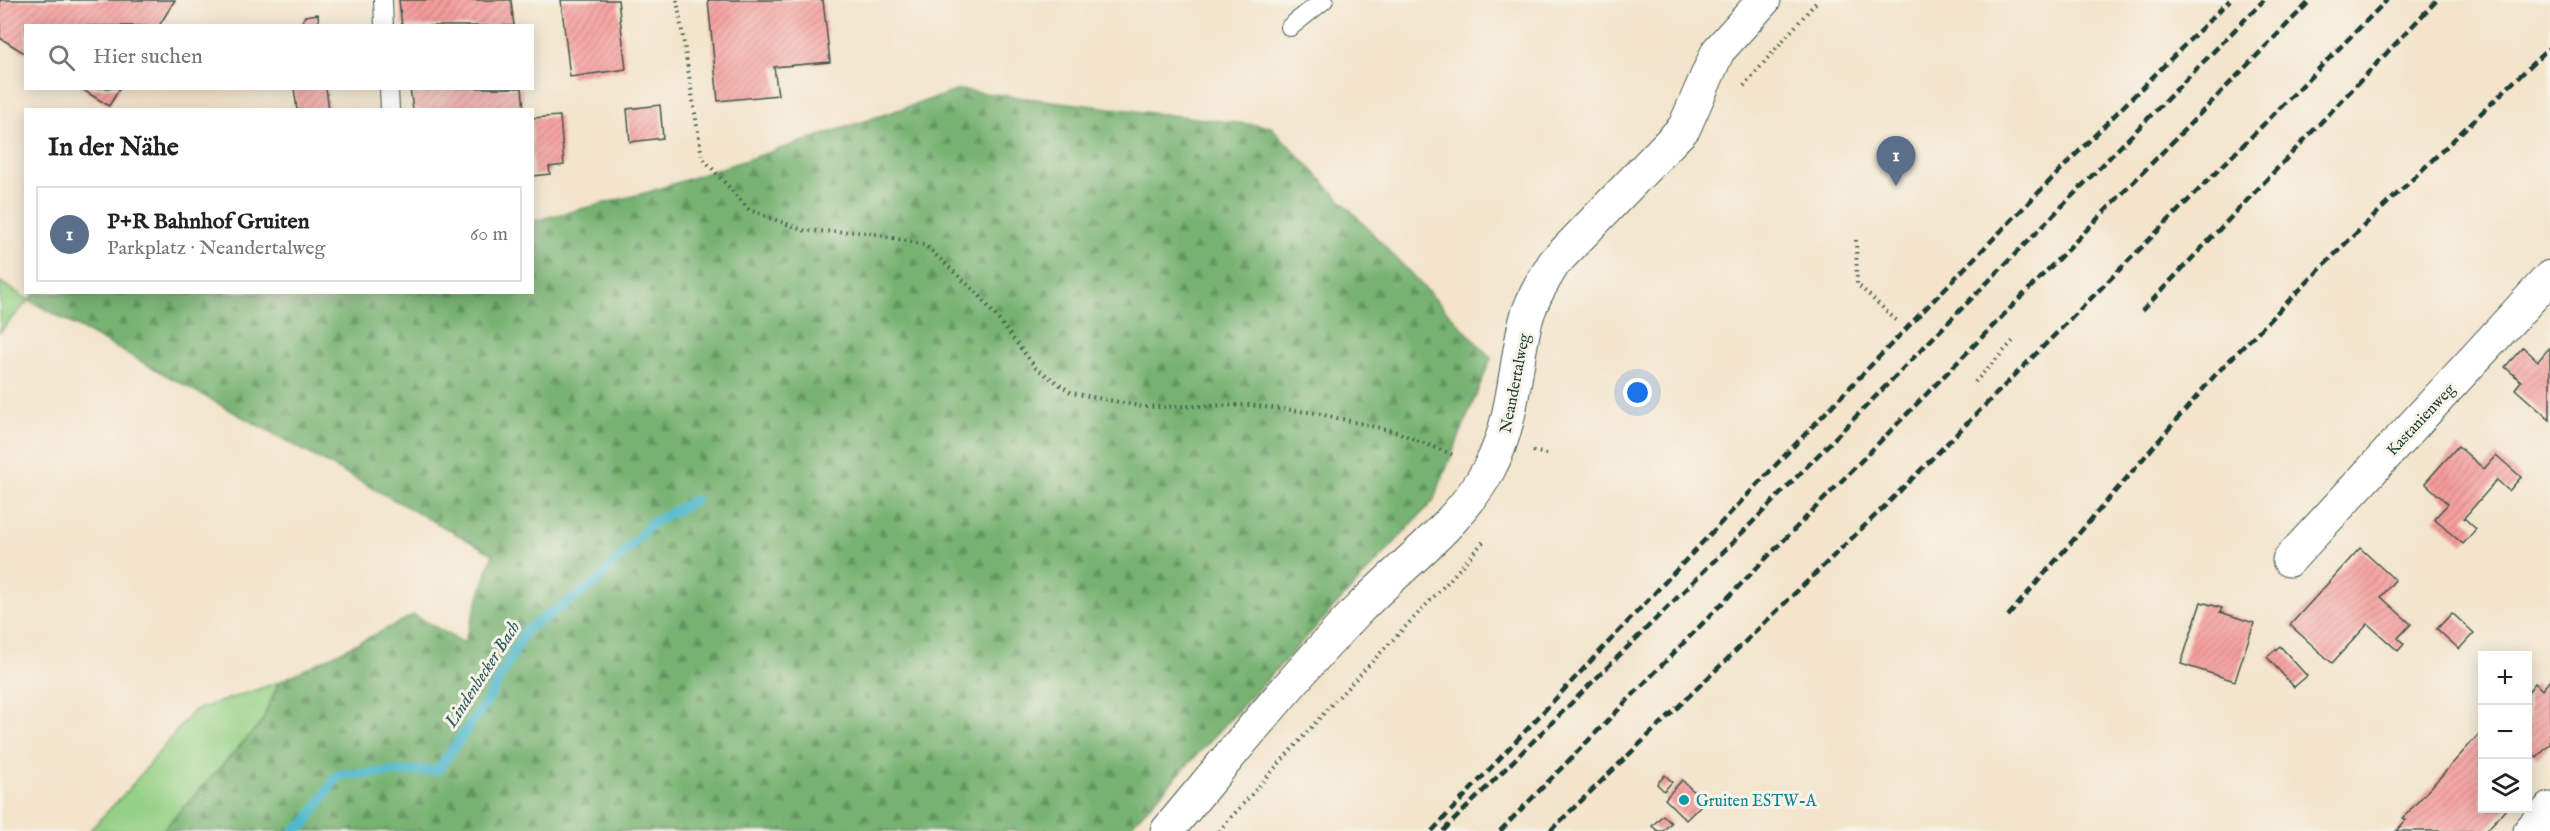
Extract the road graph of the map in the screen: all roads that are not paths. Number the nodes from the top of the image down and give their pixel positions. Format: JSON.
{"nodes":[{"id":1,"x":383,"y":0,"type":"edge"},
{"id":2,"x":1324,"y":0,"type":"edge"},
{"id":3,"x":1764,"y":0,"type":"edge"},
{"id":4,"x":384,"y":24,"type":"edge"},
{"id":5,"x":1290,"y":27,"type":"dead end"},
{"id":6,"x":389,"y":90,"type":"edge"},
{"id":7,"x":390,"y":108,"type":"edge"},
{"id":8,"x":2550,"y":277,"type":"edge"},
{"id":9,"x":2289,"y":560,"type":"dead end"},
{"id":10,"x":2550,"y":809,"type":"edge"},
{"id":11,"x":1167,"y":831,"type":"edge"},
{"id":12,"x":2530,"y":831,"type":"edge"}],
"edges":[{"from":1,"to":4,"type":"lane"},
{"from":2,"to":5,"type":"lane"},
{"from":3,"to":11,"type":"street","name":"Neandertalweg"},
{"from":6,"to":7,"type":"lane"},
{"from":8,"to":9,"type":"street","name":"Kastanienweg"},
{"from":10,"to":12,"type":"street"}]}
